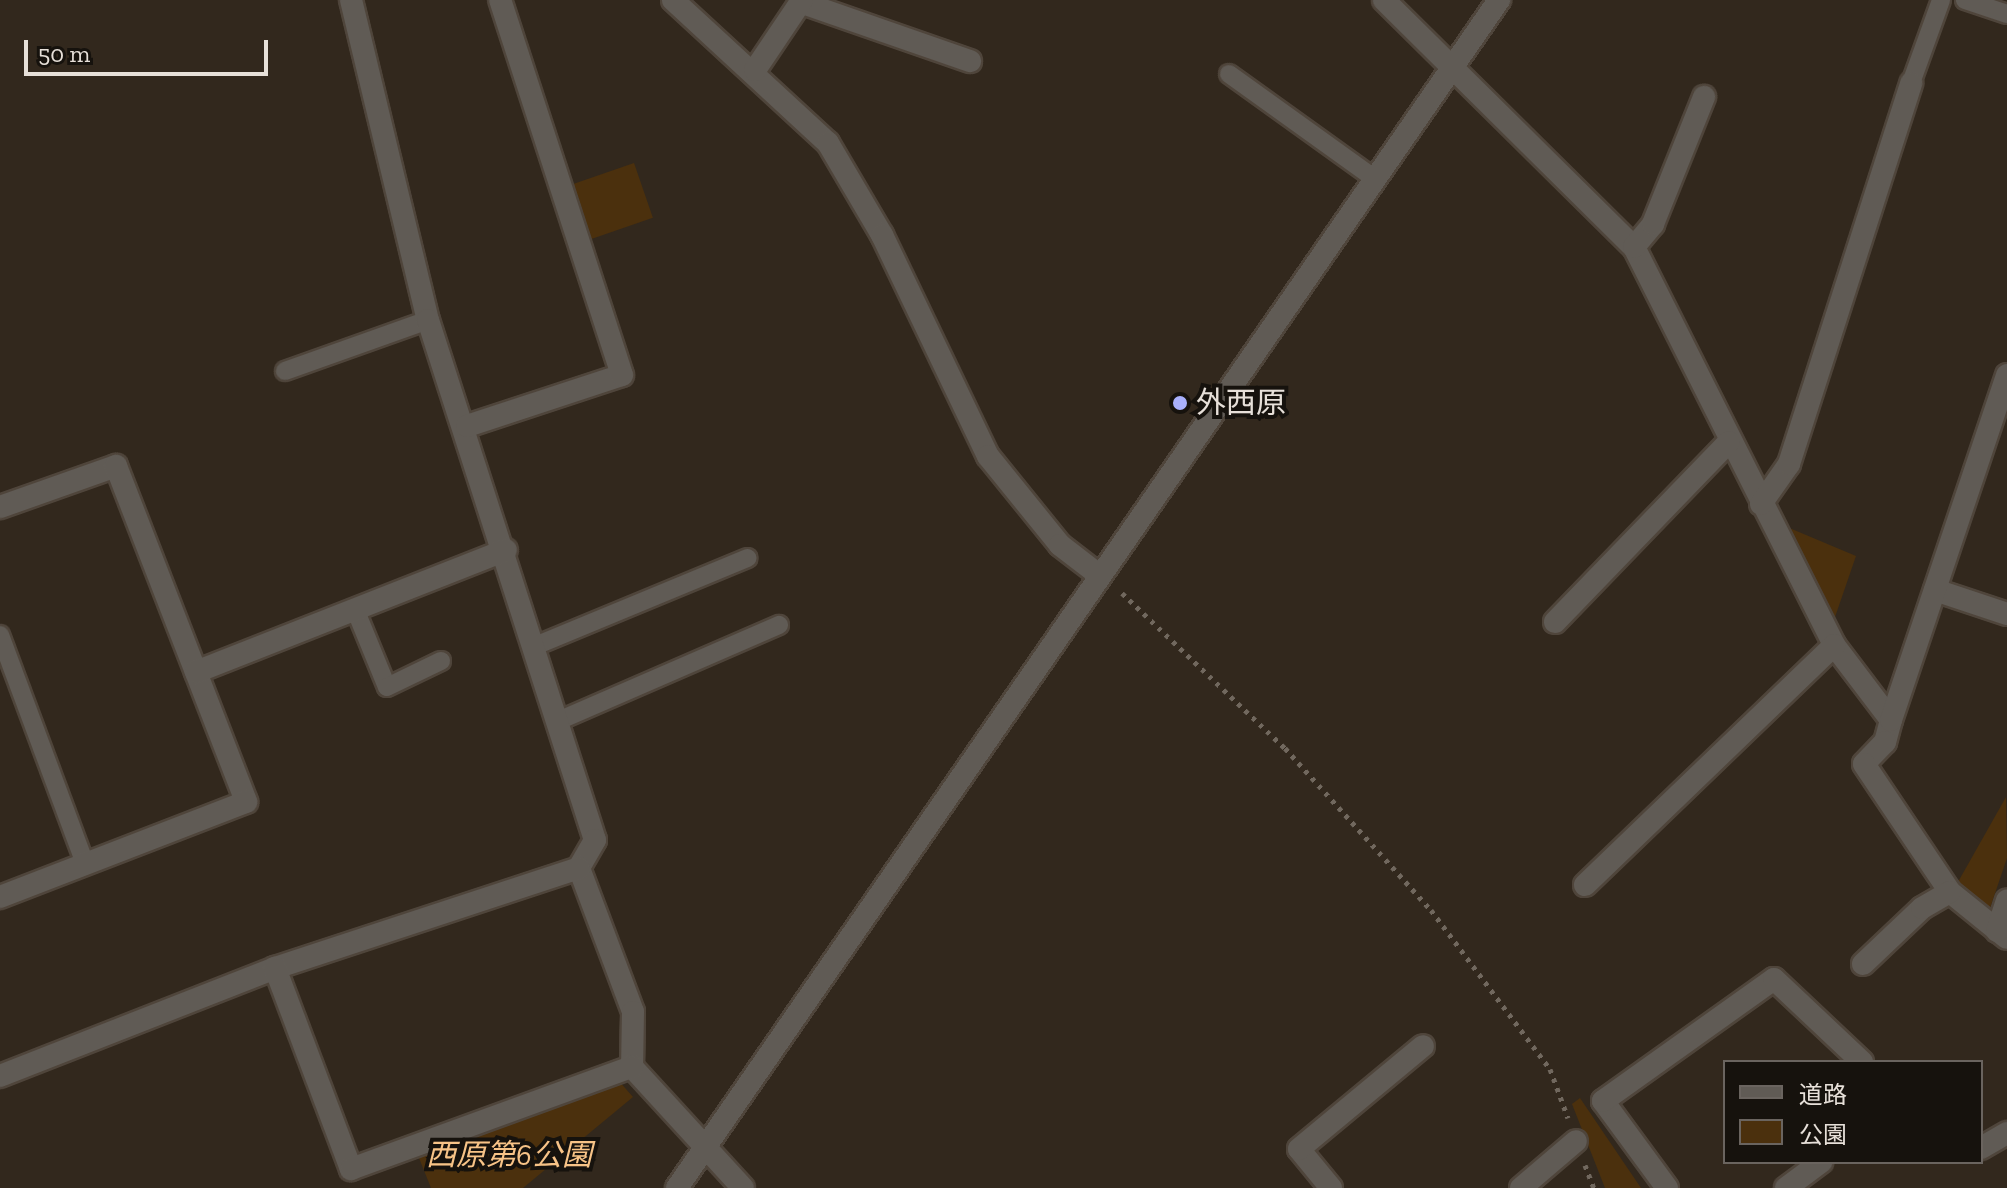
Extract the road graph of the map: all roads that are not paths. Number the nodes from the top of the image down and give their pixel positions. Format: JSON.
{"nodes":[{"id":1,"x":500,"y":0,"type":"edge"},
{"id":2,"x":673,"y":0,"type":"edge"},
{"id":3,"x":1384,"y":0,"type":"edge"},
{"id":4,"x":1499,"y":0,"type":"edge"},
{"id":5,"x":1941,"y":0,"type":"edge"},
{"id":6,"x":1965,"y":0,"type":"edge"},
{"id":7,"x":353,"y":1,"type":"edge"},
{"id":8,"x":803,"y":1,"type":"edge"},
{"id":9,"x":2007,"y":14,"type":"edge"},
{"id":10,"x":970,"y":61,"type":"dead end"},
{"id":11,"x":1454,"y":66,"type":"junction"},
{"id":12,"x":755,"y":70,"type":"junction"},
{"id":13,"x":1229,"y":74,"type":"dead end"},
{"id":14,"x":1911,"y":83,"type":"joint"},
{"id":15,"x":1704,"y":97,"type":"dead end"},
{"id":16,"x":1375,"y":179,"type":"junction"},
{"id":17,"x":1634,"y":247,"type":"junction"},
{"id":18,"x":428,"y":320,"type":"junction"},
{"id":19,"x":285,"y":371,"type":"dead end"},
{"id":20,"x":2007,"y":375,"type":"edge"},
{"id":21,"x":467,"y":426,"type":"junction"},
{"id":22,"x":1729,"y":442,"type":"junction"},
{"id":23,"x":1761,"y":504,"type":"junction"},
{"id":24,"x":0,"y":507,"type":"edge"},
{"id":25,"x":506,"y":550,"type":"junction"},
{"id":26,"x":747,"y":558,"type":"dead end"},
{"id":27,"x":1099,"y":575,"type":"junction"},
{"id":28,"x":1935,"y":590,"type":"junction"},
{"id":29,"x":355,"y":609,"type":"junction"},
{"id":30,"x":2007,"y":614,"type":"edge"},
{"id":31,"x":1555,"y":622,"type":"dead end"},
{"id":32,"x":779,"y":625,"type":"dead end"},
{"id":33,"x":0,"y":635,"type":"edge"},
{"id":34,"x":1834,"y":645,"type":"junction"},
{"id":35,"x":535,"y":646,"type":"junction"},
{"id":36,"x":441,"y":661,"type":"dead end"},
{"id":37,"x":196,"y":672,"type":"junction"},
{"id":38,"x":1891,"y":720,"type":"junction"},
{"id":39,"x":558,"y":721,"type":"junction"},
{"id":40,"x":85,"y":864,"type":"junction"},
{"id":41,"x":579,"y":868,"type":"junction"},
{"id":42,"x":1585,"y":885,"type":"dead end"},
{"id":43,"x":1950,"y":892,"type":"junction"},
{"id":44,"x":0,"y":897,"type":"edge"},
{"id":45,"x":2007,"y":901,"type":"edge"},
{"id":46,"x":2002,"y":934,"type":"edge"},
{"id":47,"x":1863,"y":964,"type":"dead end"},
{"id":48,"x":275,"y":968,"type":"junction"},
{"id":49,"x":1423,"y":1046,"type":"dead end"},
{"id":50,"x":1860,"y":1060,"type":"edge"},
{"id":51,"x":632,"y":1067,"type":"junction"},
{"id":52,"x":0,"y":1076,"type":"edge"},
{"id":53,"x":2007,"y":1133,"type":"edge"},
{"id":54,"x":1576,"y":1141,"type":"road end"},
{"id":55,"x":1983,"y":1147,"type":"edge"},
{"id":56,"x":703,"y":1151,"type":"junction"},
{"id":57,"x":1818,"y":1164,"type":"edge"},
{"id":58,"x":677,"y":1188,"type":"edge"},
{"id":59,"x":743,"y":1188,"type":"edge"},
{"id":60,"x":1331,"y":1188,"type":"edge"},
{"id":61,"x":1521,"y":1188,"type":"edge"},
{"id":62,"x":1667,"y":1188,"type":"edge"},
{"id":63,"x":1786,"y":1188,"type":"edge"}],
"edges":[{"from":1,"to":21,"type":"street"},
{"from":2,"to":12,"type":"street"},
{"from":3,"to":11,"type":"street"},
{"from":4,"to":11,"type":"street"},
{"from":5,"to":14,"type":"lane"},
{"from":6,"to":9,"type":"lane"},
{"from":7,"to":18,"type":"street"},
{"from":8,"to":10,"type":"street"},
{"from":8,"to":12,"type":"street"},
{"from":11,"to":16,"type":"street"},
{"from":11,"to":17,"type":"street"},
{"from":12,"to":27,"type":"street"},
{"from":13,"to":16,"type":"lane"},
{"from":14,"to":23,"type":"street"},
{"from":15,"to":17,"type":"street"},
{"from":16,"to":27,"type":"street"},
{"from":17,"to":22,"type":"street"},
{"from":18,"to":19,"type":"lane"},
{"from":18,"to":21,"type":"street"},
{"from":20,"to":28,"type":"street"},
{"from":21,"to":25,"type":"street"},
{"from":22,"to":23,"type":"street"},
{"from":22,"to":31,"type":"street"},
{"from":23,"to":34,"type":"street"},
{"from":24,"to":37,"type":"street"},
{"from":25,"to":29,"type":"street"},
{"from":25,"to":35,"type":"street"},
{"from":26,"to":35,"type":"lane"},
{"from":27,"to":56,"type":"street"},
{"from":28,"to":30,"type":"street"},
{"from":28,"to":38,"type":"street"},
{"from":29,"to":36,"type":"lane"},
{"from":29,"to":37,"type":"street"},
{"from":32,"to":39,"type":"lane"},
{"from":33,"to":40,"type":"lane"},
{"from":34,"to":38,"type":"street"},
{"from":34,"to":42,"type":"street"},
{"from":35,"to":39,"type":"street"},
{"from":37,"to":40,"type":"street"},
{"from":38,"to":43,"type":"street"},
{"from":39,"to":41,"type":"street"},
{"from":40,"to":44,"type":"street"},
{"from":41,"to":48,"type":"street"},
{"from":41,"to":51,"type":"street"},
{"from":43,"to":46,"type":"street"},
{"from":43,"to":47,"type":"street"},
{"from":45,"to":46,"type":"street"},
{"from":48,"to":51,"type":"street"},
{"from":48,"to":52,"type":"street"},
{"from":49,"to":60,"type":"street"},
{"from":50,"to":62,"type":"street"},
{"from":51,"to":56,"type":"street"},
{"from":53,"to":55,"type":"street"},
{"from":54,"to":61,"type":"street"},
{"from":56,"to":58,"type":"street"},
{"from":56,"to":59,"type":"street"},
{"from":57,"to":63,"type":"street"}]}
